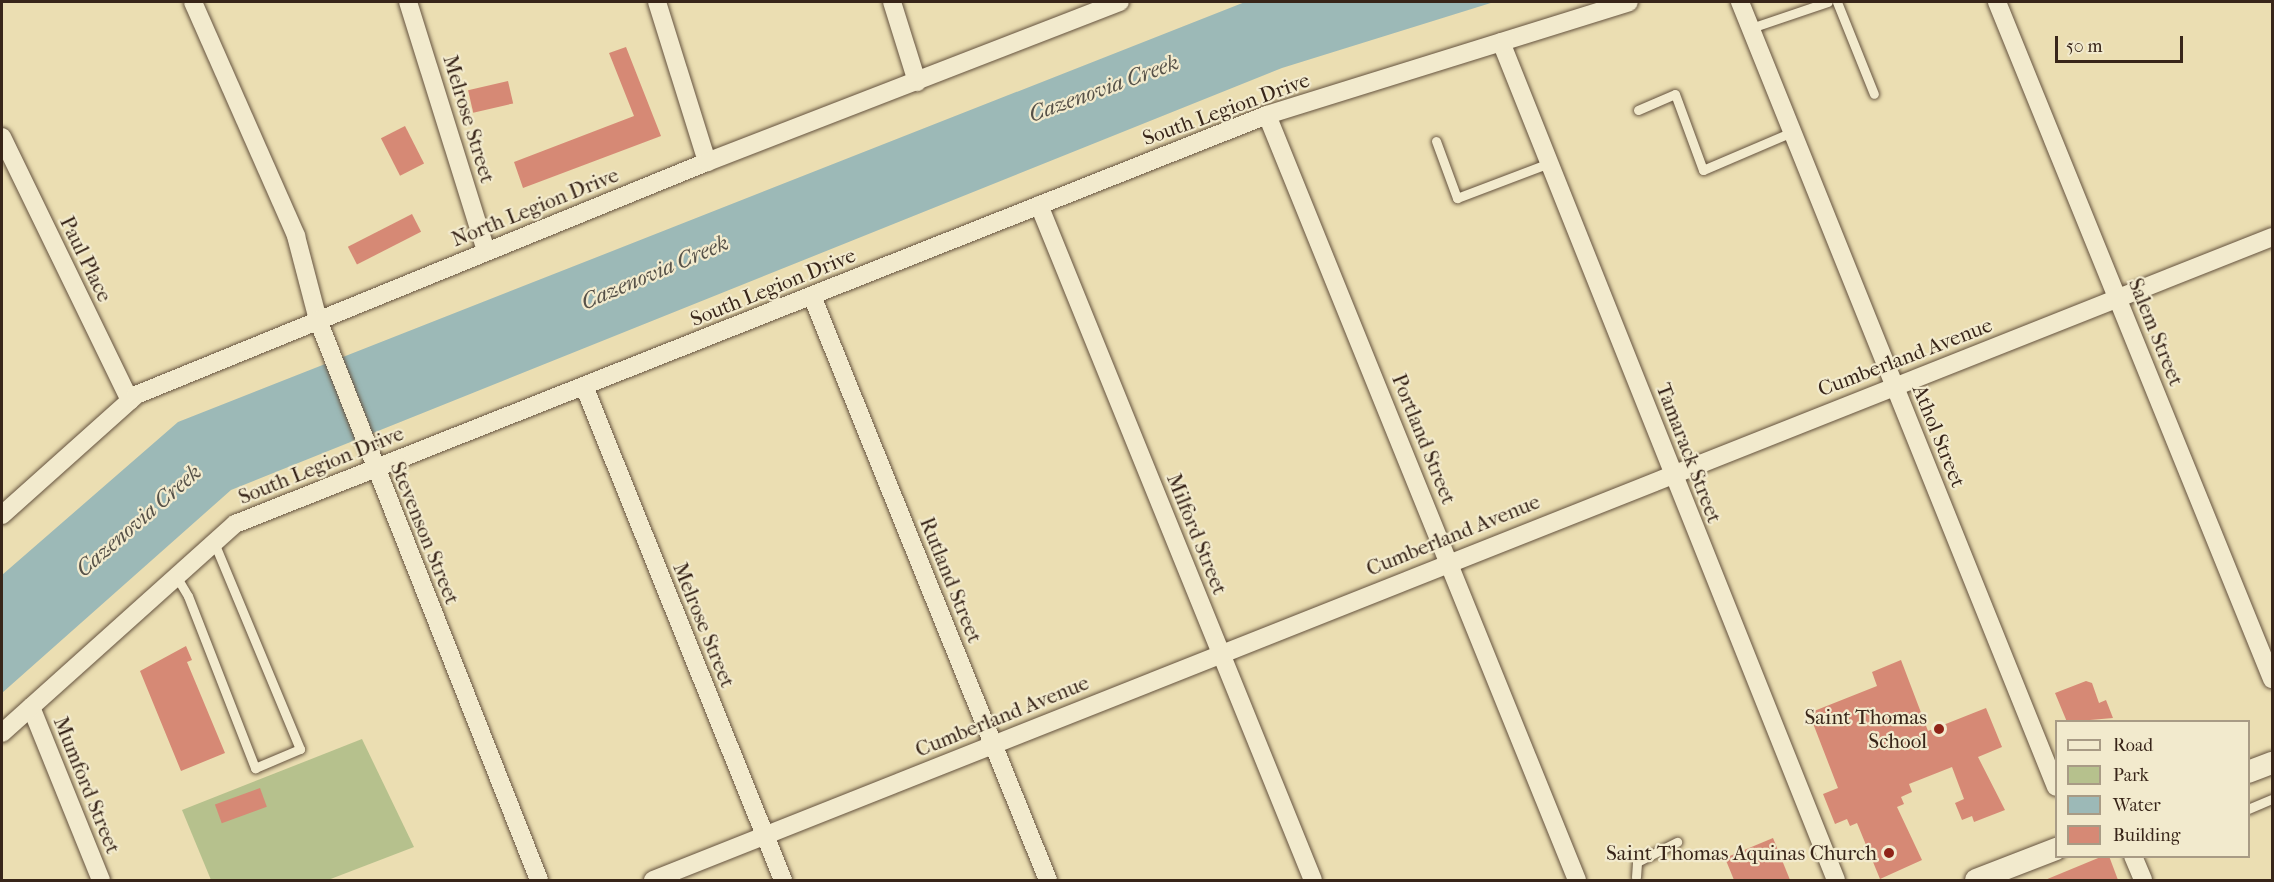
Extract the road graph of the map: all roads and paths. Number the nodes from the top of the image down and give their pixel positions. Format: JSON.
{"nodes":[{"id":1,"x":193,"y":2,"type":"edge"},
{"id":2,"x":408,"y":2,"type":"edge"},
{"id":3,"x":657,"y":2,"type":"edge"},
{"id":4,"x":892,"y":2,"type":"edge"},
{"id":5,"x":1117,"y":2,"type":"edge"},
{"id":6,"x":1629,"y":2,"type":"edge"},
{"id":7,"x":1740,"y":2,"type":"edge"},
{"id":8,"x":1828,"y":2,"type":"edge"},
{"id":9,"x":1837,"y":2,"type":"edge"},
{"id":10,"x":1997,"y":2,"type":"edge"},
{"id":11,"x":1751,"y":28,"type":"junction"},
{"id":12,"x":1501,"y":42,"type":"junction"},
{"id":13,"x":917,"y":82,"type":"junction"},
{"id":14,"x":1874,"y":94,"type":"dead end"},
{"id":15,"x":1638,"y":110,"type":"dead end"},
{"id":16,"x":1267,"y":115,"type":"junction"},
{"id":17,"x":1792,"y":132,"type":"junction"},
{"id":18,"x":2,"y":137,"type":"edge"},
{"id":19,"x":1436,"y":141,"type":"dead end"},
{"id":20,"x":707,"y":162,"type":"junction"},
{"id":21,"x":1549,"y":163,"type":"junction"},
{"id":22,"x":1039,"y":205,"type":"junction"},
{"id":23,"x":2272,"y":237,"type":"edge"},
{"id":24,"x":486,"y":251,"type":"junction"},
{"id":25,"x":812,"y":296,"type":"junction"},
{"id":26,"x":2118,"y":297,"type":"junction"},
{"id":27,"x":321,"y":328,"type":"junction"},
{"id":28,"x":585,"y":386,"type":"junction"},
{"id":29,"x":1895,"y":386,"type":"junction"},
{"id":30,"x":129,"y":401,"type":"junction"},
{"id":31,"x":373,"y":462,"type":"junction"},
{"id":32,"x":1672,"y":472,"type":"junction"},
{"id":33,"x":2,"y":515,"type":"edge"},
{"id":34,"x":214,"y":542,"type":"junction"},
{"id":35,"x":1448,"y":561,"type":"junction"},
{"id":36,"x":176,"y":576,"type":"junction"},
{"id":37,"x":1221,"y":652,"type":"junction"},
{"id":38,"x":2272,"y":679,"type":"edge"},
{"id":39,"x":31,"y":706,"type":"junction"},
{"id":40,"x":2,"y":733,"type":"edge"},
{"id":41,"x":993,"y":744,"type":"junction"},
{"id":42,"x":2272,"y":765,"type":"edge"},
{"id":43,"x":2250,"y":771,"type":"edge"},
{"id":44,"x":2055,"y":786,"type":"edge"},
{"id":45,"x":2272,"y":799,"type":"edge"},
{"id":46,"x":2250,"y":808,"type":"edge"},
{"id":47,"x":765,"y":836,"type":"junction"},
{"id":48,"x":1677,"y":842,"type":"dead end"},
{"id":49,"x":2055,"y":849,"type":"edge"},
{"id":50,"x":2134,"y":858,"type":"edge"},
{"id":51,"x":1633,"y":879,"type":"edge"},
{"id":52,"x":101,"y":880,"type":"edge"},
{"id":53,"x":539,"y":880,"type":"edge"},
{"id":54,"x":652,"y":880,"type":"edge"},
{"id":55,"x":783,"y":880,"type":"edge"},
{"id":56,"x":1048,"y":880,"type":"edge"},
{"id":57,"x":1313,"y":880,"type":"edge"},
{"id":58,"x":1577,"y":880,"type":"edge"},
{"id":59,"x":1836,"y":880,"type":"edge"},
{"id":60,"x":1976,"y":880,"type":"edge"},
{"id":61,"x":2143,"y":880,"type":"edge"}],
"edges":[{"from":1,"to":27,"type":"street","name":"Stevenson Street"},
{"from":2,"to":24,"type":"street","name":"Melrose Street"},
{"from":3,"to":20,"type":"street"},
{"from":4,"to":13,"type":"street"},
{"from":5,"to":13,"type":"street","name":"North Legion Drive"},
{"from":6,"to":12,"type":"street","name":"South Legion Drive"},
{"from":7,"to":11,"type":"street","name":"Athol Street"},
{"from":8,"to":11,"type":"lane"},
{"from":9,"to":14,"type":"lane"},
{"from":10,"to":26,"type":"street","name":"Salem Street"},
{"from":11,"to":17,"type":"street","name":"Athol Street"},
{"from":12,"to":16,"type":"street","name":"South Legion Drive"},
{"from":12,"to":21,"type":"street","name":"Tamarack Street"},
{"from":13,"to":20,"type":"street","name":"North Legion Drive"},
{"from":15,"to":17,"type":"lane"},
{"from":16,"to":22,"type":"street","name":"South Legion Drive"},
{"from":16,"to":35,"type":"street","name":"Portland Street"},
{"from":17,"to":29,"type":"street","name":"Athol Street"},
{"from":18,"to":30,"type":"street","name":"Paul Place"},
{"from":19,"to":21,"type":"lane"},
{"from":20,"to":24,"type":"street","name":"North Legion Drive"},
{"from":21,"to":32,"type":"street","name":"Tamarack Street"},
{"from":22,"to":25,"type":"street","name":"South Legion Drive"},
{"from":22,"to":37,"type":"street","name":"Milford Street"},
{"from":23,"to":26,"type":"street","name":"Cumberland Avenue"},
{"from":24,"to":27,"type":"street","name":"North Legion Drive"},
{"from":25,"to":28,"type":"street","name":"South Legion Drive"},
{"from":25,"to":41,"type":"street","name":"Rutland Street"},
{"from":26,"to":29,"type":"street","name":"Cumberland Avenue"},
{"from":26,"to":38,"type":"street","name":"Salem Street"},
{"from":27,"to":30,"type":"street","name":"North Legion Drive"},
{"from":27,"to":31,"type":"street","name":"Stevenson Street"},
{"from":28,"to":31,"type":"street","name":"South Legion Drive"},
{"from":28,"to":47,"type":"street","name":"Melrose Street"},
{"from":29,"to":32,"type":"street","name":"Cumberland Avenue"},
{"from":29,"to":44,"type":"street","name":"Athol Street"},
{"from":30,"to":33,"type":"street","name":"North Legion Drive"},
{"from":31,"to":34,"type":"street","name":"South Legion Drive"},
{"from":31,"to":53,"type":"street","name":"Stevenson Street"},
{"from":32,"to":35,"type":"street","name":"Cumberland Avenue"},
{"from":32,"to":59,"type":"street","name":"Tamarack Street"},
{"from":34,"to":36,"type":"street","name":"South Legion Drive"},
{"from":34,"to":36,"type":"lane"},
{"from":35,"to":37,"type":"street","name":"Cumberland Avenue"},
{"from":35,"to":58,"type":"street","name":"Portland Street"},
{"from":36,"to":39,"type":"street","name":"South Legion Drive"},
{"from":37,"to":41,"type":"street","name":"Cumberland Avenue"},
{"from":37,"to":57,"type":"street","name":"Milford Street"},
{"from":39,"to":40,"type":"street","name":"South Legion Drive"},
{"from":39,"to":52,"type":"street","name":"Mumford Street"},
{"from":41,"to":47,"type":"street","name":"Cumberland Avenue"},
{"from":41,"to":56,"type":"street","name":"Rutland Street"},
{"from":42,"to":43,"type":"street"},
{"from":45,"to":46,"type":"lane"},
{"from":47,"to":54,"type":"street","name":"Cumberland Avenue"},
{"from":47,"to":55,"type":"street","name":"Melrose Street"},
{"from":48,"to":51,"type":"lane"},
{"from":49,"to":60,"type":"street"},
{"from":50,"to":61,"type":"street"}]}
